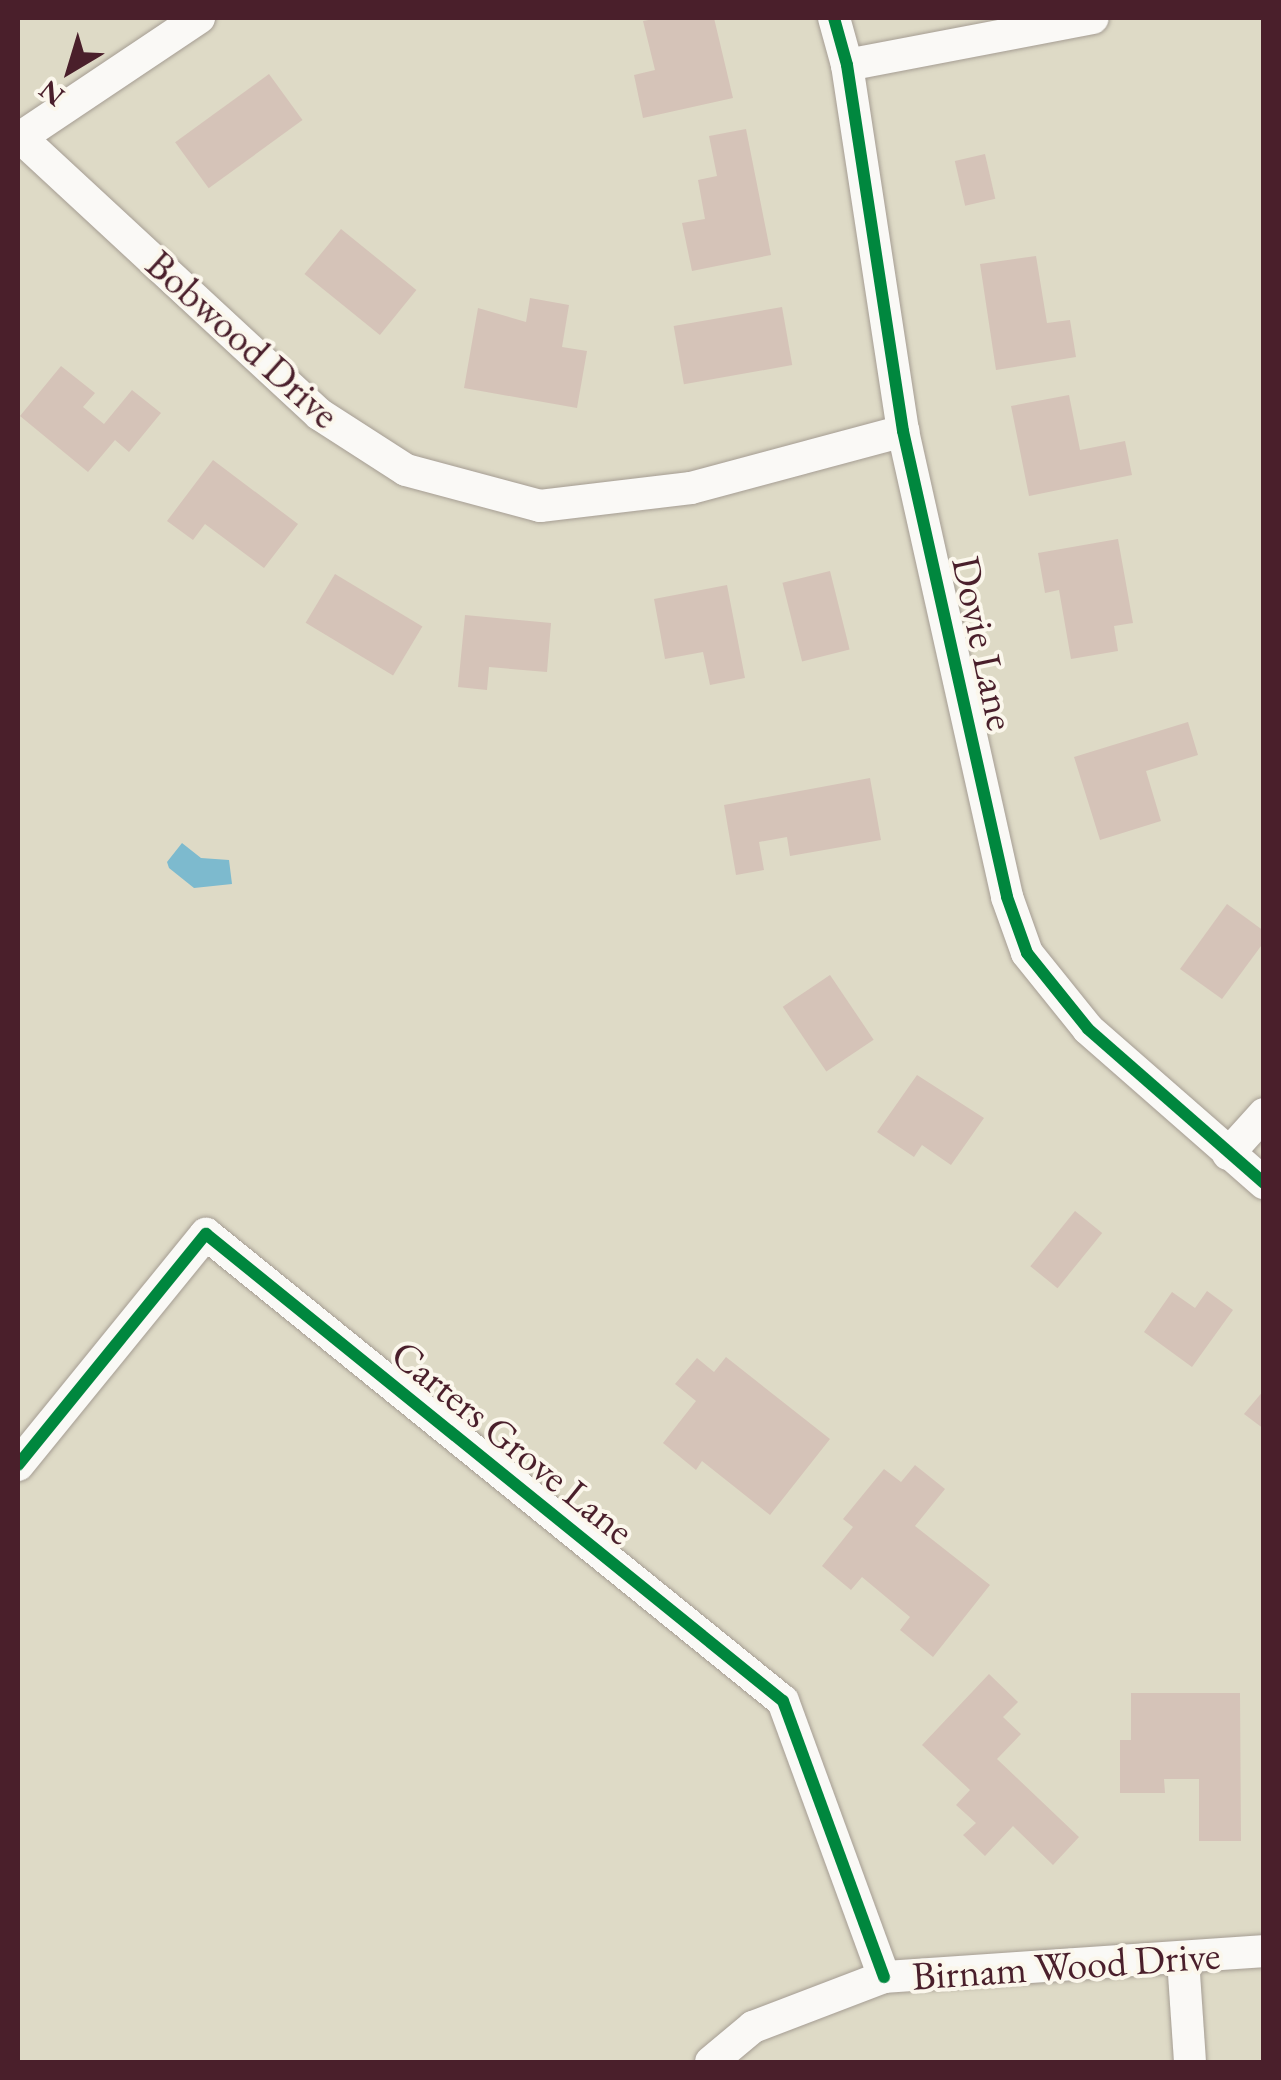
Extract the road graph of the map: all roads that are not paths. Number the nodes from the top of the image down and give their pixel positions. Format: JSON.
{"nodes":[{"id":1,"x":199,"y":18,"type":"edge"},
{"id":2,"x":834,"y":18,"type":"edge"},
{"id":3,"x":1093,"y":18,"type":"edge"},
{"id":4,"x":848,"y":65,"type":"junction"},
{"id":5,"x":19,"y":138,"type":"edge"},
{"id":6,"x":904,"y":431,"type":"junction"},
{"id":7,"x":1264,"y":1114,"type":"edge"},
{"id":8,"x":1228,"y":1154,"type":"junction"},
{"id":9,"x":1264,"y":1182,"type":"edge"},
{"id":10,"x":18,"y":1465,"type":"edge"},
{"id":11,"x":1264,"y":1951,"type":"edge"},
{"id":12,"x":1183,"y":1959,"type":"junction"},
{"id":13,"x":884,"y":1978,"type":"junction"},
{"id":14,"x":711,"y":2062,"type":"edge"},
{"id":15,"x":1190,"y":2062,"type":"edge"}],
"edges":[{"from":1,"to":5,"type":"street"},
{"from":2,"to":4,"type":"street","name":"Dovie Lane"},
{"from":3,"to":4,"type":"street"},
{"from":4,"to":6,"type":"street","name":"Dovie Lane"},
{"from":5,"to":6,"type":"street","name":"Bobwood Drive"},
{"from":6,"to":8,"type":"street","name":"Dovie Lane"},
{"from":7,"to":8,"type":"street"},
{"from":8,"to":9,"type":"street","name":"Dovie Lane"},
{"from":10,"to":13,"type":"street","name":"Carters Grove Lane"},
{"from":11,"to":12,"type":"street","name":"Birnam Wood Drive"},
{"from":12,"to":13,"type":"street","name":"Birnam Wood Drive"},
{"from":12,"to":15,"type":"street"},
{"from":13,"to":14,"type":"street","name":"Birnam Wood Drive"}]}
